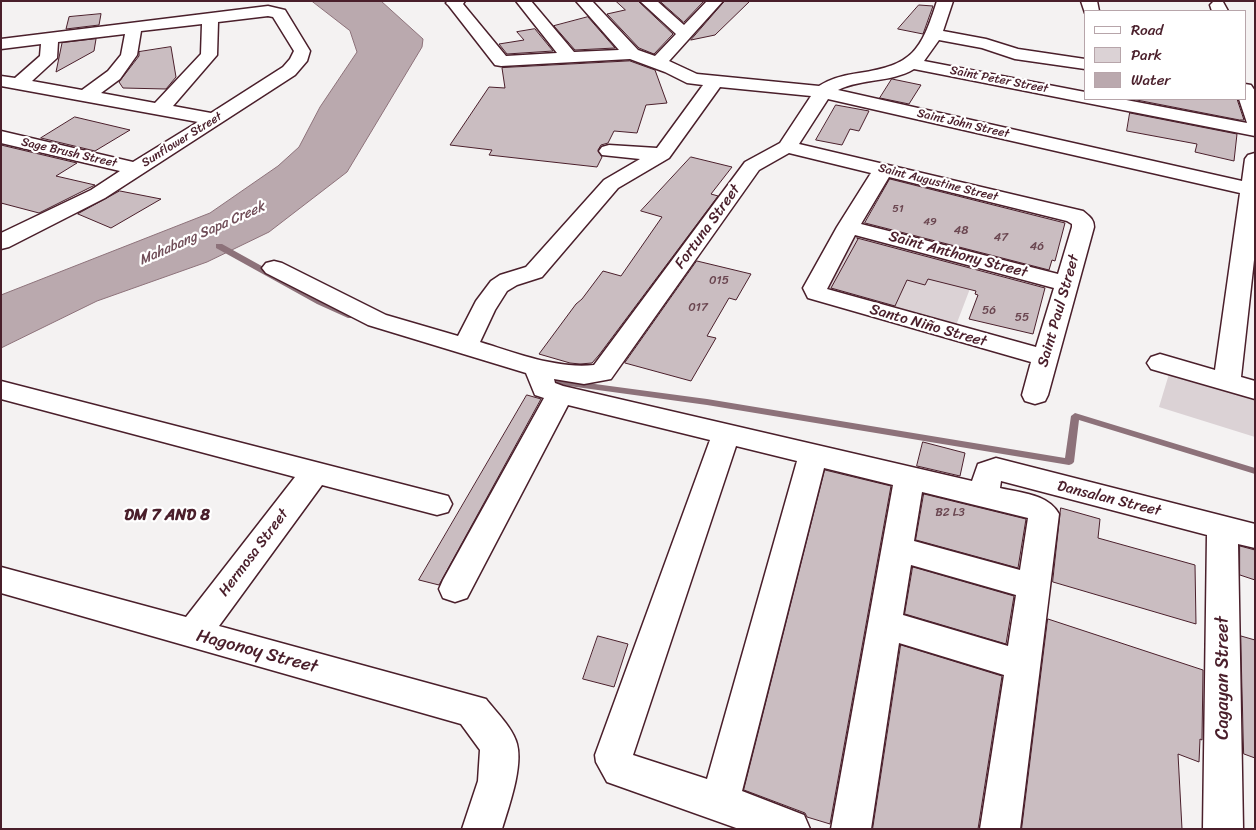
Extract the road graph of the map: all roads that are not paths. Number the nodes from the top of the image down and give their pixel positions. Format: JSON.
{"nodes":[{"id":1,"x":458,"y":1,"type":"edge"},
{"id":2,"x":523,"y":1,"type":"edge"},
{"id":3,"x":583,"y":1,"type":"edge"},
{"id":4,"x":716,"y":1,"type":"edge"},
{"id":5,"x":945,"y":1,"type":"edge"},
{"id":6,"x":650,"y":2,"type":"edge"},
{"id":7,"x":210,"y":18,"type":"junction"},
{"id":8,"x":134,"y":28,"type":"junction"},
{"id":9,"x":685,"y":34,"type":"junction"},
{"id":10,"x":934,"y":34,"type":"junction"},
{"id":11,"x":50,"y":39,"type":"junction"},
{"id":12,"x":1,"y":44,"type":"edge"},
{"id":13,"x":632,"y":54,"type":"junction"},
{"id":14,"x":570,"y":58,"type":"junction"},
{"id":15,"x":913,"y":64,"type":"junction"},
{"id":16,"x":1084,"y":64,"type":"edge"},
{"id":17,"x":665,"y":66,"type":"junction"},
{"id":18,"x":1,"y":81,"type":"edge"},
{"id":19,"x":715,"y":82,"type":"junction"},
{"id":20,"x":19,"y":84,"type":"junction"},
{"id":21,"x":823,"y":92,"type":"junction"},
{"id":22,"x":1246,"y":92,"type":"edge"},
{"id":23,"x":86,"y":96,"type":"junction"},
{"id":24,"x":1084,"y":97,"type":"edge"},
{"id":25,"x":1099,"y":100,"type":"edge"},
{"id":26,"x":160,"y":109,"type":"junction"},
{"id":27,"x":215,"y":119,"type":"junction"},
{"id":28,"x":1255,"y":121,"type":"edge"},
{"id":29,"x":1255,"y":130,"type":"edge"},
{"id":30,"x":1,"y":137,"type":"edge"},
{"id":31,"x":787,"y":147,"type":"junction"},
{"id":32,"x":609,"y":151,"type":"dead end"},
{"id":33,"x":662,"y":154,"type":"junction"},
{"id":34,"x":1255,"y":159,"type":"edge"},
{"id":35,"x":136,"y":169,"type":"junction"},
{"id":36,"x":883,"y":170,"type":"junction"},
{"id":37,"x":1253,"y":190,"type":"edge"},
{"id":38,"x":1,"y":218,"type":"edge"},
{"id":39,"x":848,"y":226,"type":"junction"},
{"id":40,"x":35,"y":227,"type":"junction"},
{"id":41,"x":1083,"y":227,"type":"joint"},
{"id":42,"x":1,"y":242,"type":"edge"},
{"id":43,"x":274,"y":268,"type":"dead end"},
{"id":44,"x":1068,"y":284,"type":"junction"},
{"id":45,"x":466,"y":345,"type":"junction"},
{"id":46,"x":1046,"y":358,"type":"junction"},
{"id":47,"x":1160,"y":363,"type":"dead end"},
{"id":48,"x":537,"y":368,"type":"junction"},
{"id":49,"x":1227,"y":382,"type":"junction"},
{"id":50,"x":1,"y":390,"type":"edge"},
{"id":51,"x":1255,"y":390,"type":"edge"},
{"id":52,"x":560,"y":394,"type":"junction"},
{"id":53,"x":1035,"y":395,"type":"dead end"},
{"id":54,"x":726,"y":433,"type":"junction"},
{"id":55,"x":813,"y":454,"type":"junction"},
{"id":56,"x":315,"y":472,"type":"junction"},
{"id":57,"x":909,"y":478,"type":"junction"},
{"id":58,"x":984,"y":495,"type":"junction"},
{"id":59,"x":437,"y":504,"type":"dead end"},
{"id":60,"x":1222,"y":527,"type":"junction"},
{"id":61,"x":1255,"y":536,"type":"edge"},
{"id":62,"x":897,"y":549,"type":"junction"},
{"id":63,"x":1,"y":580,"type":"edge"},
{"id":64,"x":1035,"y":587,"type":"junction"},
{"id":65,"x":455,"y":588,"type":"dead end"},
{"id":66,"x":885,"y":624,"type":"junction"},
{"id":67,"x":193,"y":634,"type":"junction"},
{"id":68,"x":1023,"y":666,"type":"junction"},
{"id":69,"x":720,"y":802,"type":"junction"},
{"id":70,"x":482,"y":829,"type":"edge"},
{"id":71,"x":790,"y":829,"type":"edge"},
{"id":72,"x":851,"y":829,"type":"edge"},
{"id":73,"x":1000,"y":829,"type":"edge"},
{"id":74,"x":1224,"y":829,"type":"edge"}],
"edges":[{"from":1,"to":14,"type":"street"},
{"from":2,"to":14,"type":"street"},
{"from":3,"to":13,"type":"street"},
{"from":4,"to":9,"type":"street"},
{"from":5,"to":10,"type":"street"},
{"from":6,"to":9,"type":"street"},
{"from":7,"to":8,"type":"street"},
{"from":7,"to":26,"type":"street"},
{"from":7,"to":27,"type":"street","name":"Sunflower Street"},
{"from":8,"to":11,"type":"street"},
{"from":8,"to":23,"type":"street"},
{"from":9,"to":17,"type":"street"},
{"from":10,"to":15,"type":"street"},
{"from":10,"to":16,"type":"street"},
{"from":11,"to":12,"type":"street"},
{"from":11,"to":20,"type":"street"},
{"from":13,"to":14,"type":"street"},
{"from":13,"to":17,"type":"street","name":"Saint John Street"},
{"from":15,"to":21,"type":"street"},
{"from":15,"to":24,"type":"street","name":"Saint Peter Street"},
{"from":17,"to":19,"type":"street","name":"Saint John Street"},
{"from":18,"to":20,"type":"street"},
{"from":19,"to":21,"type":"street","name":"Saint John Street"},
{"from":19,"to":33,"type":"street"},
{"from":20,"to":23,"type":"street"},
{"from":21,"to":31,"type":"street"},
{"from":21,"to":37,"type":"street","name":"Saint John Street"},
{"from":22,"to":28,"type":"street"},
{"from":23,"to":26,"type":"street"},
{"from":25,"to":29,"type":"street"},
{"from":26,"to":27,"type":"street"},
{"from":27,"to":35,"type":"street","name":"Sunflower Street"},
{"from":30,"to":35,"type":"street","name":"Sage Brush Street"},
{"from":31,"to":36,"type":"street","name":"Saint Augustine Street"},
{"from":31,"to":48,"type":"street","name":"Fortuna Street"},
{"from":32,"to":33,"type":"street"},
{"from":33,"to":45,"type":"street"},
{"from":34,"to":37,"type":"street"},
{"from":35,"to":40,"type":"street","name":"Sunflower Street"},
{"from":36,"to":39,"type":"street"},
{"from":36,"to":41,"type":"street","name":"Saint Augustine Street"},
{"from":37,"to":49,"type":"street"},
{"from":38,"to":40,"type":"street"},
{"from":39,"to":44,"type":"street","name":"Saint Anthony Street"},
{"from":39,"to":46,"type":"street","name":"Santo Niño Street"},
{"from":40,"to":42,"type":"street","name":"Sunflower Street"},
{"from":41,"to":44,"type":"street","name":"Saint Paul Street"},
{"from":43,"to":45,"type":"street"},
{"from":44,"to":46,"type":"street","name":"Saint Paul Street"},
{"from":45,"to":48,"type":"street"},
{"from":46,"to":53,"type":"street","name":"Saint Paul Street"},
{"from":47,"to":49,"type":"street"},
{"from":48,"to":52,"type":"street"},
{"from":49,"to":51,"type":"street"},
{"from":50,"to":56,"type":"street"},
{"from":52,"to":54,"type":"street"},
{"from":52,"to":65,"type":"street"},
{"from":54,"to":55,"type":"street"},
{"from":54,"to":69,"type":"street"},
{"from":55,"to":57,"type":"street"},
{"from":55,"to":69,"type":"street"},
{"from":56,"to":59,"type":"street"},
{"from":56,"to":67,"type":"street","name":"Hermosa Street"},
{"from":57,"to":58,"type":"street"},
{"from":57,"to":62,"type":"street"},
{"from":58,"to":60,"type":"street","name":"Dansalan Street"},
{"from":58,"to":64,"type":"street"},
{"from":60,"to":61,"type":"street","name":"Dansalan Street"},
{"from":60,"to":74,"type":"street","name":"Cagayan Street"},
{"from":62,"to":64,"type":"street"},
{"from":62,"to":66,"type":"street"},
{"from":63,"to":67,"type":"street","name":"Hagonoy Street"},
{"from":64,"to":68,"type":"street"},
{"from":66,"to":68,"type":"street"},
{"from":66,"to":72,"type":"street"},
{"from":67,"to":70,"type":"street","name":"Hagonoy Street"},
{"from":68,"to":73,"type":"street"},
{"from":69,"to":71,"type":"street"}]}
